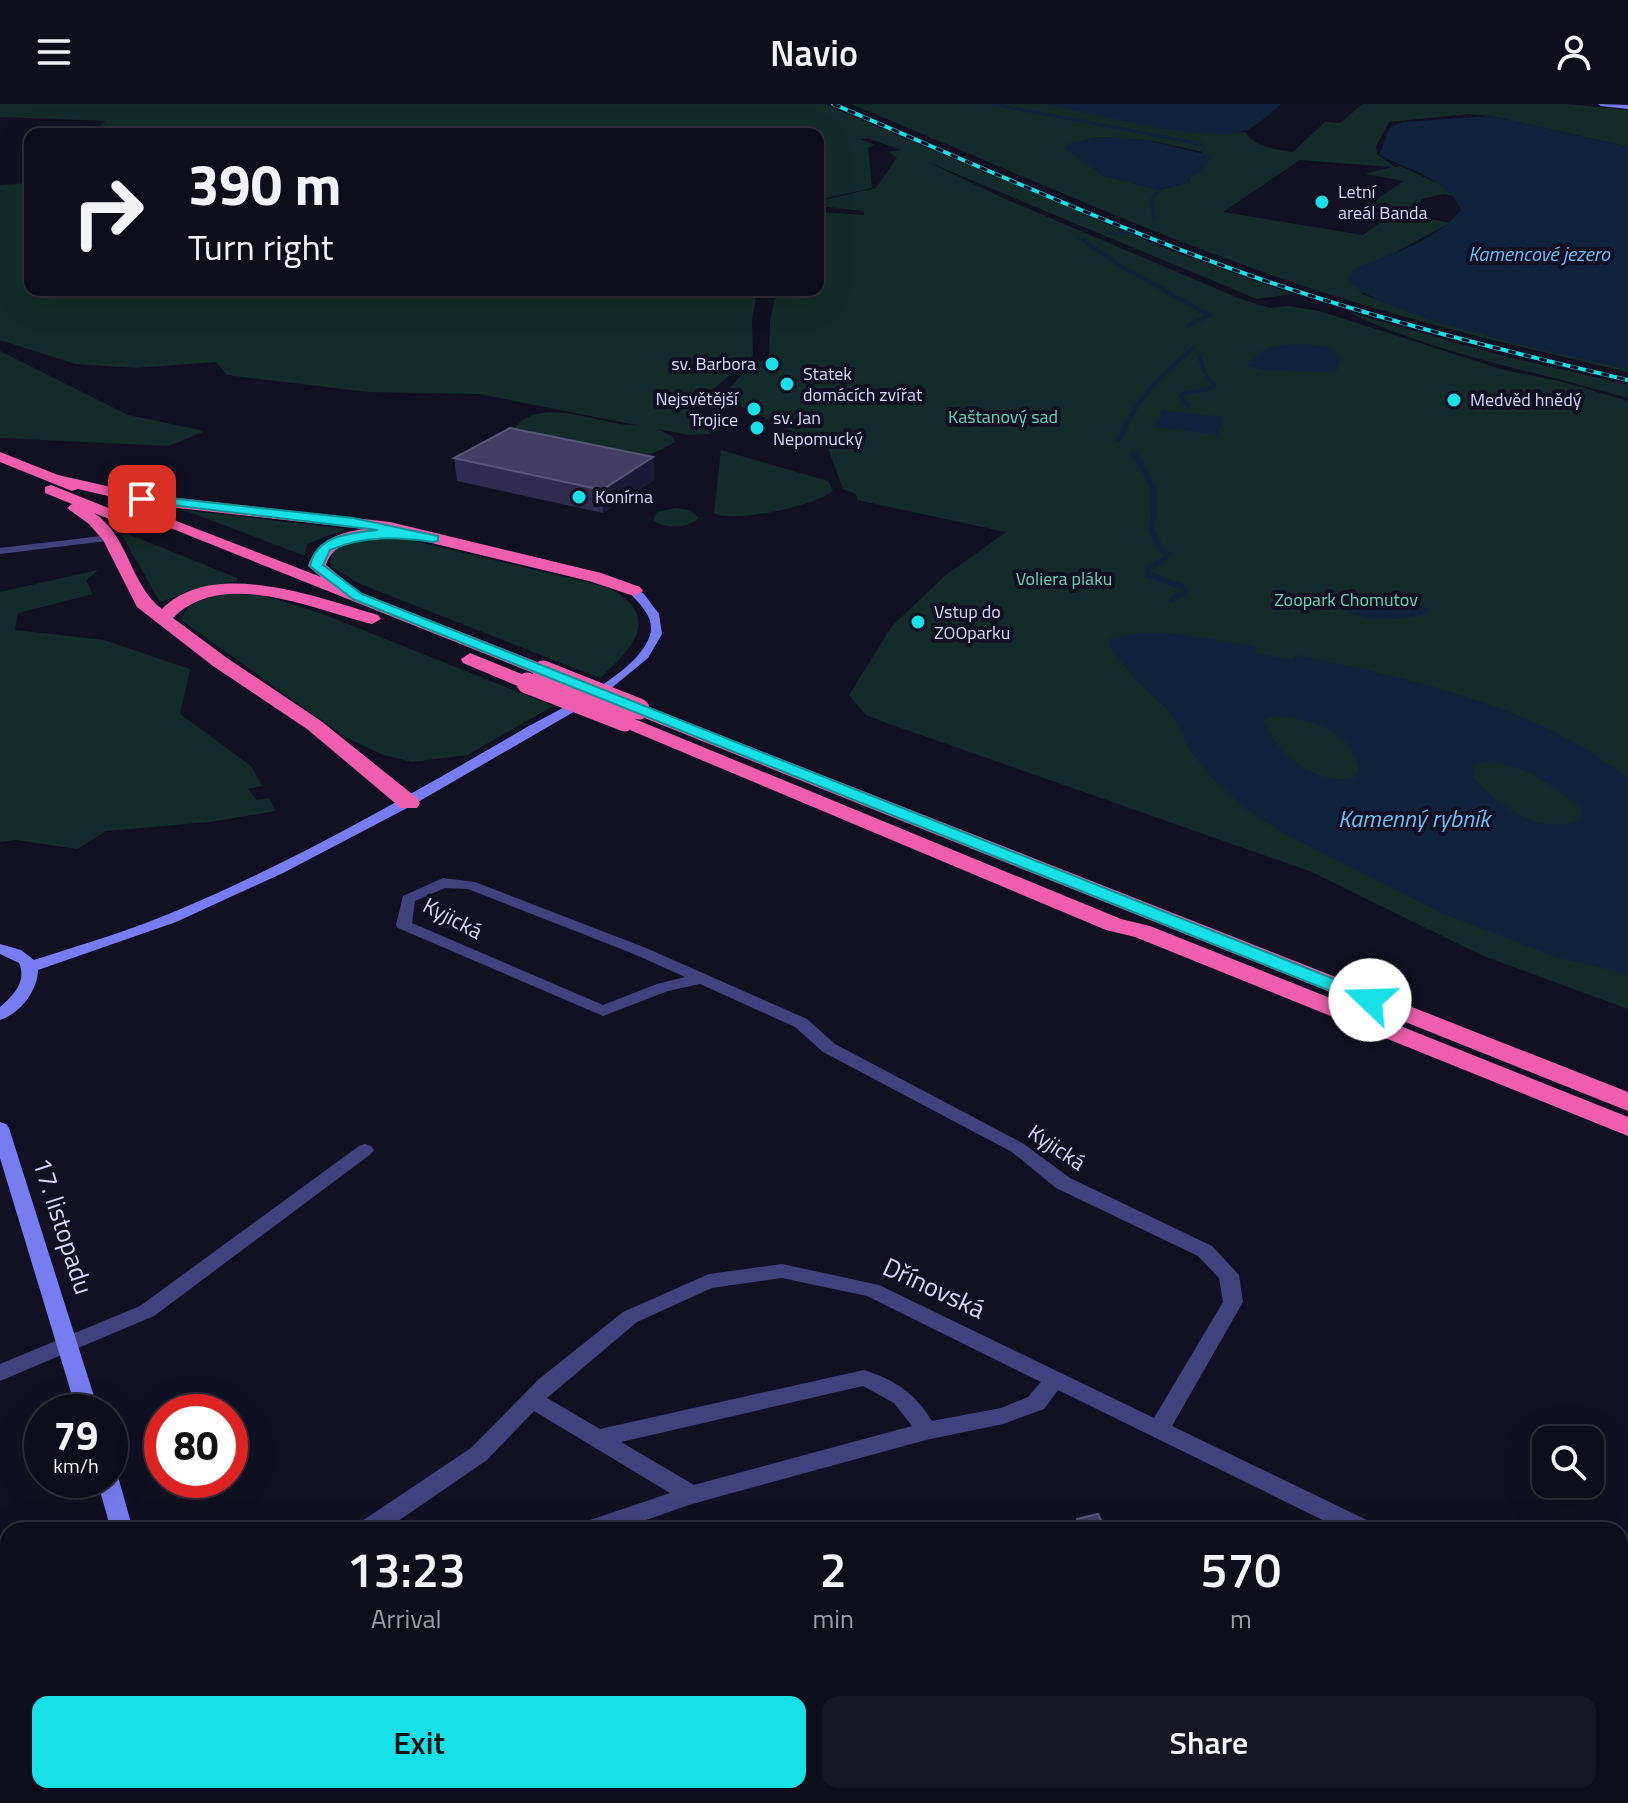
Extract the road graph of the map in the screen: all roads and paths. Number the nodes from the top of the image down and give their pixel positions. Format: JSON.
{"nodes":[{"id":1,"x":1601,"y":104,"type":"edge"},
{"id":2,"x":1618,"y":105,"type":"edge"},
{"id":3,"x":1628,"y":107,"type":"edge"},
{"id":4,"x":0,"y":457,"type":"edge"},
{"id":5,"x":0,"y":470,"type":"edge"},
{"id":6,"x":48,"y":482,"type":"junction"},
{"id":7,"x":110,"y":538,"type":"junction"},
{"id":8,"x":433,"y":539,"type":"junction"},
{"id":9,"x":0,"y":551,"type":"edge"},
{"id":10,"x":634,"y":591,"type":"joint"},
{"id":11,"x":357,"y":596,"type":"junction"},
{"id":12,"x":162,"y":619,"type":"junction"},
{"id":13,"x":372,"y":619,"type":"junction"},
{"id":14,"x":535,"y":677,"type":"junction"},
{"id":15,"x":632,"y":715,"type":"junction"},
{"id":16,"x":409,"y":803,"type":"junction"},
{"id":17,"x":0,"y":949,"type":"edge"},
{"id":18,"x":30,"y":967,"type":"junction"},
{"id":19,"x":701,"y":979,"type":"junction"},
{"id":20,"x":0,"y":1015,"type":"edge"},
{"id":21,"x":1628,"y":1102,"type":"edge"},
{"id":22,"x":1628,"y":1127,"type":"edge"},
{"id":23,"x":0,"y":1128,"type":"edge"},
{"id":24,"x":365,"y":1150,"type":"dead end"},
{"id":25,"x":68,"y":1343,"type":"junction"},
{"id":26,"x":0,"y":1373,"type":"edge"},
{"id":27,"x":1055,"y":1379,"type":"junction"},
{"id":28,"x":83,"y":1394,"type":"edge"},
{"id":29,"x":533,"y":1400,"type":"junction"},
{"id":30,"x":1159,"y":1429,"type":"junction"},
{"id":31,"x":926,"y":1431,"type":"junction"},
{"id":32,"x":599,"y":1438,"type":"junction"},
{"id":33,"x":692,"y":1495,"type":"junction"},
{"id":34,"x":113,"y":1498,"type":"edge"},
{"id":35,"x":120,"y":1522,"type":"edge"},
{"id":36,"x":379,"y":1522,"type":"edge"},
{"id":37,"x":613,"y":1522,"type":"edge"},
{"id":38,"x":1349,"y":1522,"type":"edge"}],
"edges":[{"from":1,"to":2,"type":"street"},
{"from":2,"to":3,"type":"street"},
{"from":4,"to":6,"type":"highway"},
{"from":5,"to":6,"type":"highway"},
{"from":6,"to":7,"type":"highway"},
{"from":6,"to":8,"type":"highway"},
{"from":6,"to":11,"type":"highway"},
{"from":6,"to":13,"type":"highway"},
{"from":7,"to":9,"type":"street"},
{"from":7,"to":12,"type":"highway"},
{"from":8,"to":10,"type":"highway"},
{"from":8,"to":11,"type":"highway"},
{"from":10,"to":16,"type":"street"},
{"from":11,"to":14,"type":"highway"},
{"from":12,"to":13,"type":"highway"},
{"from":12,"to":16,"type":"highway"},
{"from":13,"to":14,"type":"highway"},
{"from":14,"to":15,"type":"highway","bridge":true},
{"from":15,"to":21,"type":"highway"},
{"from":15,"to":22,"type":"highway"},
{"from":16,"to":18,"type":"street"},
{"from":17,"to":18,"type":"street"},
{"from":18,"to":20,"type":"street"},
{"from":19,"to":19,"type":"street","name":"Kyjická"},
{"from":19,"to":30,"type":"street","name":"Kyjická"},
{"from":23,"to":25,"type":"street","name":"17. listopadu"},
{"from":24,"to":25,"type":"street"},
{"from":25,"to":26,"type":"street"},
{"from":25,"to":28,"type":"street","name":"17. listopadu"},
{"from":27,"to":29,"type":"street","name":"Dřínovská"},
{"from":27,"to":30,"type":"street","name":"Dřínovská"},
{"from":27,"to":31,"type":"street"},
{"from":29,"to":32,"type":"street"},
{"from":29,"to":36,"type":"street","name":"Dřínovská"},
{"from":30,"to":38,"type":"street","name":"Dřínovská"},
{"from":31,"to":32,"type":"street"},
{"from":31,"to":33,"type":"street"},
{"from":32,"to":33,"type":"street"},
{"from":33,"to":37,"type":"street"},
{"from":34,"to":35,"type":"street"}]}
